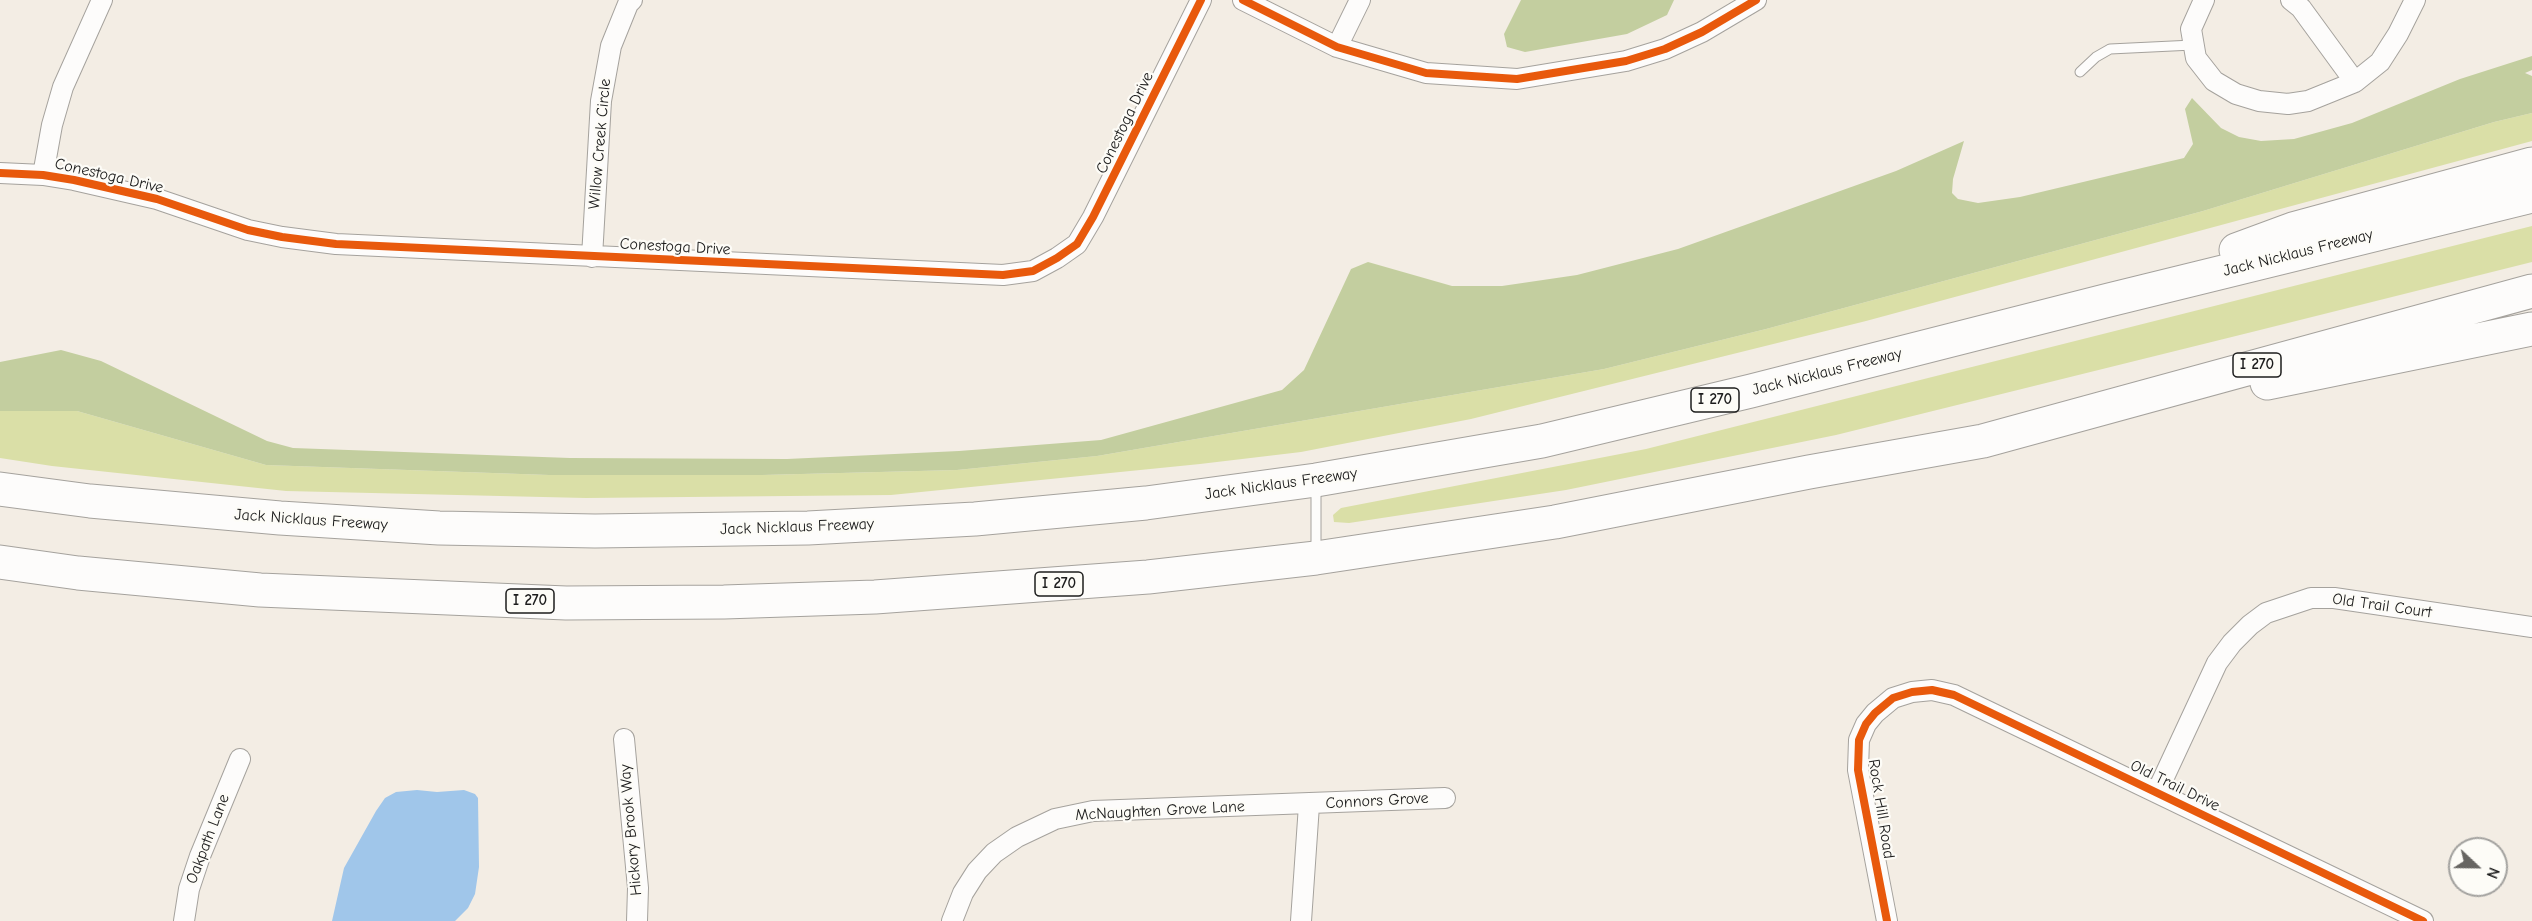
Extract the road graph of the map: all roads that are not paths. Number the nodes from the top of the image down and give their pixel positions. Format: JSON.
{"nodes":[{"id":1,"x":102,"y":0,"type":"edge"},
{"id":2,"x":632,"y":0,"type":"edge"},
{"id":3,"x":1201,"y":0,"type":"edge"},
{"id":4,"x":1243,"y":0,"type":"edge"},
{"id":5,"x":1360,"y":0,"type":"edge"},
{"id":6,"x":1756,"y":0,"type":"edge"},
{"id":7,"x":2204,"y":0,"type":"edge"},
{"id":8,"x":2291,"y":0,"type":"edge"},
{"id":9,"x":2415,"y":0,"type":"edge"},
{"id":10,"x":2193,"y":45,"type":"junction"},
{"id":11,"x":1337,"y":46,"type":"junction"},
{"id":12,"x":2080,"y":72,"type":"dead end"},
{"id":13,"x":2355,"y":82,"type":"junction"},
{"id":14,"x":2532,"y":164,"type":"edge"},
{"id":15,"x":0,"y":173,"type":"edge"},
{"id":16,"x":43,"y":175,"type":"junction"},
{"id":17,"x":2532,"y":196,"type":"edge"},
{"id":18,"x":592,"y":257,"type":"junction"},
{"id":19,"x":2532,"y":291,"type":"edge"},
{"id":20,"x":2109,"y":300,"type":"junction"},
{"id":21,"x":2532,"y":329,"type":"edge"},
{"id":22,"x":1983,"y":441,"type":"junction"},
{"id":23,"x":1316,"y":480,"type":"junction"},
{"id":24,"x":0,"y":489,"type":"edge"},
{"id":25,"x":1316,"y":558,"type":"junction"},
{"id":26,"x":0,"y":562,"type":"edge"},
{"id":27,"x":2532,"y":627,"type":"edge"},
{"id":28,"x":1912,"y":692,"type":"joint"},
{"id":29,"x":624,"y":739,"type":"dead end"},
{"id":30,"x":240,"y":759,"type":"dead end"},
{"id":31,"x":2157,"y":792,"type":"junction"},
{"id":32,"x":1445,"y":798,"type":"dead end"},
{"id":33,"x":1309,"y":805,"type":"junction"},
{"id":34,"x":184,"y":921,"type":"edge"},
{"id":35,"x":637,"y":921,"type":"edge"},
{"id":36,"x":952,"y":921,"type":"edge"},
{"id":37,"x":1301,"y":921,"type":"edge"},
{"id":38,"x":1887,"y":921,"type":"edge"},
{"id":39,"x":2423,"y":921,"type":"edge"}],
"edges":[{"from":1,"to":16,"type":"street"},
{"from":2,"to":18,"type":"street","name":"Willow Creek Circle"},
{"from":3,"to":18,"type":"street","name":"Conestoga Drive"},
{"from":4,"to":11,"type":"street"},
{"from":5,"to":11,"type":"street"},
{"from":6,"to":11,"type":"street"},
{"from":7,"to":10,"type":"street"},
{"from":8,"to":13,"type":"street"},
{"from":9,"to":13,"type":"street"},
{"from":10,"to":12,"type":"lane"},
{"from":10,"to":13,"type":"street"},
{"from":14,"to":20,"type":"highway"},
{"from":15,"to":16,"type":"street","name":"Conestoga Drive"},
{"from":16,"to":18,"type":"street","name":"Conestoga Drive"},
{"from":17,"to":20,"type":"highway","name":"Jack Nicklaus Freeway","number":"I 270"},
{"from":19,"to":22,"type":"highway","number":"I 270"},
{"from":20,"to":23,"type":"highway","name":"Jack Nicklaus Freeway","number":"I 270"},
{"from":21,"to":22,"type":"highway"},
{"from":22,"to":25,"type":"highway","number":"I 270"},
{"from":23,"to":24,"type":"highway","name":"Jack Nicklaus Freeway","number":"I 270"},
{"from":23,"to":25,"type":"lane"},
{"from":25,"to":26,"type":"highway","number":"I 270"},
{"from":27,"to":31,"type":"street","name":"Old Trail Court"},
{"from":28,"to":31,"type":"street","name":"Old Trail Drive"},
{"from":28,"to":38,"type":"street","name":"Rock Hill Road"},
{"from":29,"to":35,"type":"street","name":"Hickory Brook Way"},
{"from":30,"to":34,"type":"street","name":"Oakpath Lane"},
{"from":31,"to":39,"type":"street","name":"Old Trail Drive"},
{"from":32,"to":33,"type":"street","name":"Connors Grove"},
{"from":33,"to":36,"type":"street","name":"McNaughten Grove Lane"},
{"from":33,"to":37,"type":"street"}]}
